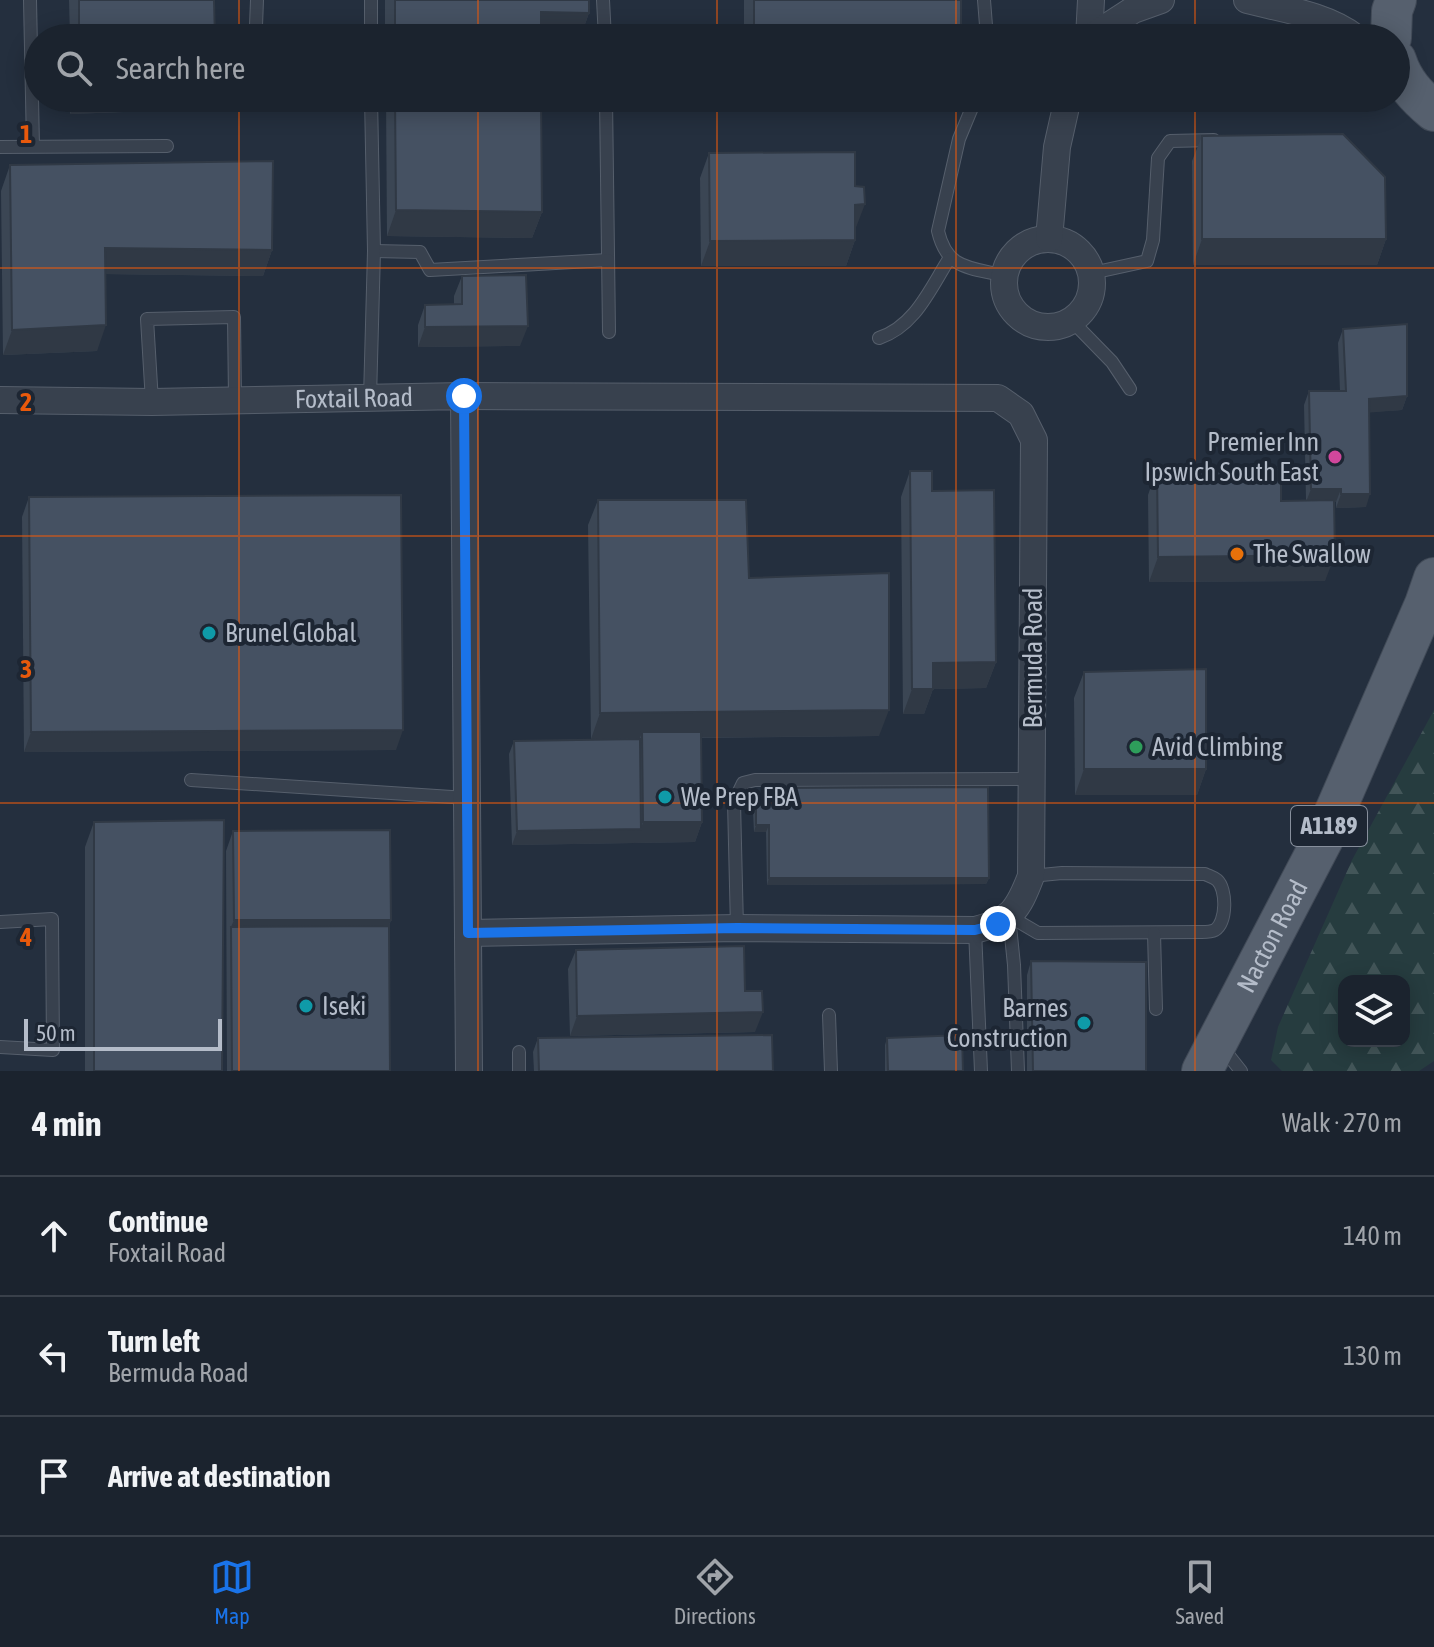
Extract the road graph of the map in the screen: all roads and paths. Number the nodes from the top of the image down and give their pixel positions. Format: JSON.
{"nodes":[{"id":1,"x":30,"y":0,"type":"edge"},
{"id":2,"x":257,"y":0,"type":"edge"},
{"id":3,"x":371,"y":0,"type":"edge"},
{"id":4,"x":603,"y":0,"type":"edge"},
{"id":5,"x":984,"y":0,"type":"edge"},
{"id":6,"x":1091,"y":0,"type":"edge"},
{"id":7,"x":1161,"y":0,"type":"edge"},
{"id":8,"x":1247,"y":0,"type":"edge"},
{"id":9,"x":1396,"y":0,"type":"edge"},
{"id":10,"x":30,"y":24,"type":"edge"},
{"id":11,"x":256,"y":24,"type":"edge"},
{"id":12,"x":371,"y":24,"type":"edge"},
{"id":13,"x":604,"y":24,"type":"edge"},
{"id":14,"x":986,"y":24,"type":"edge"},
{"id":15,"x":1090,"y":24,"type":"edge"},
{"id":16,"x":1112,"y":24,"type":"edge"},
{"id":17,"x":1331,"y":24,"type":"edge"},
{"id":18,"x":1393,"y":24,"type":"edge"},
{"id":19,"x":1410,"y":87,"type":"edge"},
{"id":20,"x":1434,"y":111,"type":"edge"},
{"id":21,"x":32,"y":112,"type":"edge"},
{"id":22,"x":371,"y":112,"type":"edge"},
{"id":23,"x":606,"y":112,"type":"edge"},
{"id":24,"x":970,"y":112,"type":"edge"},
{"id":25,"x":1065,"y":112,"type":"edge"},
{"id":26,"x":1229,"y":139,"type":"edge"},
{"id":27,"x":33,"y":146,"type":"junction"},
{"id":28,"x":167,"y":146,"type":"dead end"},
{"id":29,"x":0,"y":147,"type":"edge"},
{"id":30,"x":1049,"y":239,"type":"junction"},
{"id":31,"x":374,"y":251,"type":"junction"},
{"id":32,"x":949,"y":259,"type":"junction"},
{"id":33,"x":608,"y":260,"type":"junction"},
{"id":34,"x":1092,"y":273,"type":"junction"},
{"id":35,"x":1005,"y":276,"type":"junction"},
{"id":36,"x":1072,"y":321,"type":"junction"},
{"id":37,"x":609,"y":332,"type":"dead end"},
{"id":38,"x":879,"y":338,"type":"dead end"},
{"id":39,"x":1130,"y":389,"type":"dead end"},
{"id":40,"x":464,"y":396,"type":"junction"},
{"id":41,"x":370,"y":398,"type":"junction"},
{"id":42,"x":235,"y":399,"type":"junction"},
{"id":43,"x":0,"y":400,"type":"edge"},
{"id":44,"x":152,"y":402,"type":"junction"},
{"id":45,"x":1434,"y":578,"type":"edge"},
{"id":46,"x":1032,"y":779,"type":"junction"},
{"id":47,"x":191,"y":780,"type":"dead end"},
{"id":48,"x":467,"y":798,"type":"junction"},
{"id":49,"x":1031,"y":876,"type":"junction"},
{"id":50,"x":1009,"y":916,"type":"junction"},
{"id":51,"x":0,"y":922,"type":"edge"},
{"id":52,"x":737,"y":928,"type":"junction"},
{"id":53,"x":975,"y":930,"type":"junction"},
{"id":54,"x":468,"y":933,"type":"junction"},
{"id":55,"x":1154,"y":933,"type":"junction"},
{"id":56,"x":1156,"y":1009,"type":"dead end"},
{"id":57,"x":829,"y":1015,"type":"dead end"},
{"id":58,"x":0,"y":1047,"type":"edge"},
{"id":59,"x":519,"y":1052,"type":"dead end"},
{"id":60,"x":1220,"y":1061,"type":"edge"},
{"id":61,"x":469,"y":1071,"type":"edge"},
{"id":62,"x":519,"y":1071,"type":"edge"},
{"id":63,"x":831,"y":1071,"type":"edge"},
{"id":64,"x":981,"y":1071,"type":"edge"},
{"id":65,"x":1018,"y":1071,"type":"edge"}],
"edges":[{"from":1,"to":10,"type":"lane"},
{"from":2,"to":11,"type":"lane"},
{"from":3,"to":12,"type":"lane"},
{"from":4,"to":13,"type":"lane"},
{"from":5,"to":14,"type":"lane"},
{"from":6,"to":15,"type":"street"},
{"from":7,"to":16,"type":"street"},
{"from":8,"to":17,"type":"street"},
{"from":9,"to":18,"type":"main road"},
{"from":19,"to":20,"type":"main road"},
{"from":21,"to":27,"type":"lane"},
{"from":22,"to":31,"type":"lane"},
{"from":23,"to":33,"type":"lane"},
{"from":24,"to":32,"type":"lane"},
{"from":25,"to":30,"type":"street"},
{"from":26,"to":34,"type":"lane"},
{"from":27,"to":28,"type":"lane"},
{"from":27,"to":29,"type":"lane"},
{"from":30,"to":34,"type":"street"},
{"from":30,"to":35,"type":"street"},
{"from":31,"to":33,"type":"lane"},
{"from":31,"to":41,"type":"lane"},
{"from":32,"to":35,"type":"lane"},
{"from":32,"to":38,"type":"lane"},
{"from":33,"to":37,"type":"lane"},
{"from":34,"to":36,"type":"street"},
{"from":35,"to":36,"type":"street"},
{"from":36,"to":39,"type":"lane"},
{"from":40,"to":41,"type":"street","name":"Foxtail Road"},
{"from":40,"to":46,"type":"street","name":"Bermuda Road"},
{"from":40,"to":48,"type":"street"},
{"from":41,"to":42,"type":"street","name":"Foxtail Road"},
{"from":42,"to":44,"type":"street","name":"Foxtail Road"},
{"from":42,"to":44,"type":"lane"},
{"from":43,"to":44,"type":"street","name":"Foxtail Road"},
{"from":45,"to":60,"type":"main road","name":"Nacton Road","number":"A1189"},
{"from":46,"to":49,"type":"street","name":"Bermuda Road"},
{"from":46,"to":52,"type":"lane"},
{"from":47,"to":48,"type":"lane"},
{"from":48,"to":54,"type":"street"},
{"from":49,"to":50,"type":"street","name":"Bermuda Road"},
{"from":49,"to":55,"type":"lane"},
{"from":50,"to":53,"type":"street"},
{"from":50,"to":55,"type":"lane"},
{"from":50,"to":65,"type":"lane"},
{"from":51,"to":58,"type":"lane"},
{"from":52,"to":53,"type":"street"},
{"from":52,"to":54,"type":"street"},
{"from":53,"to":64,"type":"lane"},
{"from":54,"to":61,"type":"street"},
{"from":55,"to":56,"type":"lane"},
{"from":57,"to":63,"type":"lane"},
{"from":59,"to":62,"type":"lane"}]}
